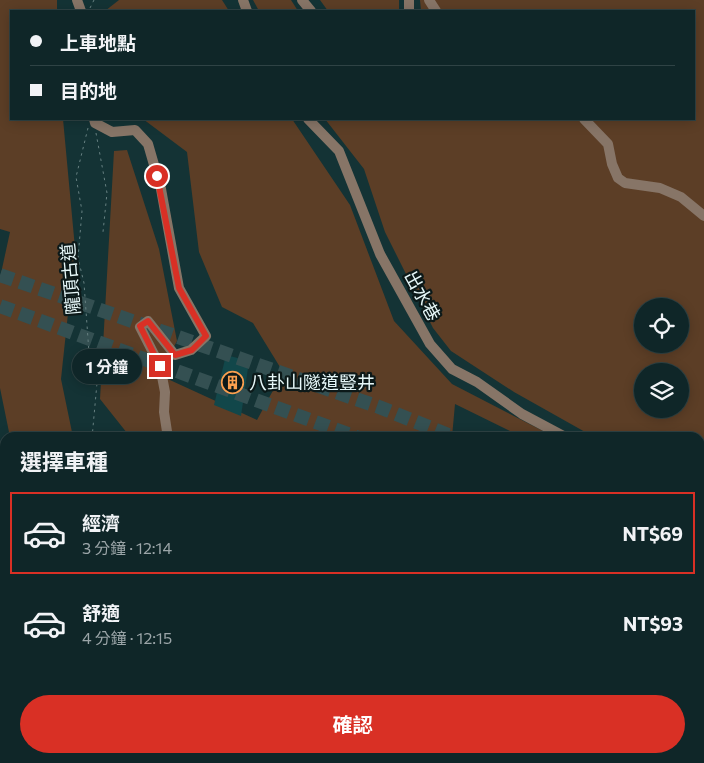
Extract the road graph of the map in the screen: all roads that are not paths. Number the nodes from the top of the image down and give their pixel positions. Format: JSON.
{"nodes":[{"id":1,"x":302,"y":0,"type":"edge"},
{"id":2,"x":310,"y":10,"type":"edge"},
{"id":3,"x":309,"y":120,"type":"edge"},
{"id":4,"x":585,"y":120,"type":"edge"},
{"id":5,"x":94,"y":121,"type":"edge"},
{"id":6,"x":704,"y":216,"type":"edge"},
{"id":7,"x":167,"y":432,"type":"edge"},
{"id":8,"x":556,"y":432,"type":"edge"}],
"edges":[{"from":1,"to":2,"type":"street"},
{"from":3,"to":8,"type":"street","name":"出水巷"},
{"from":4,"to":6,"type":"street"},
{"from":5,"to":7,"type":"street"}]}
